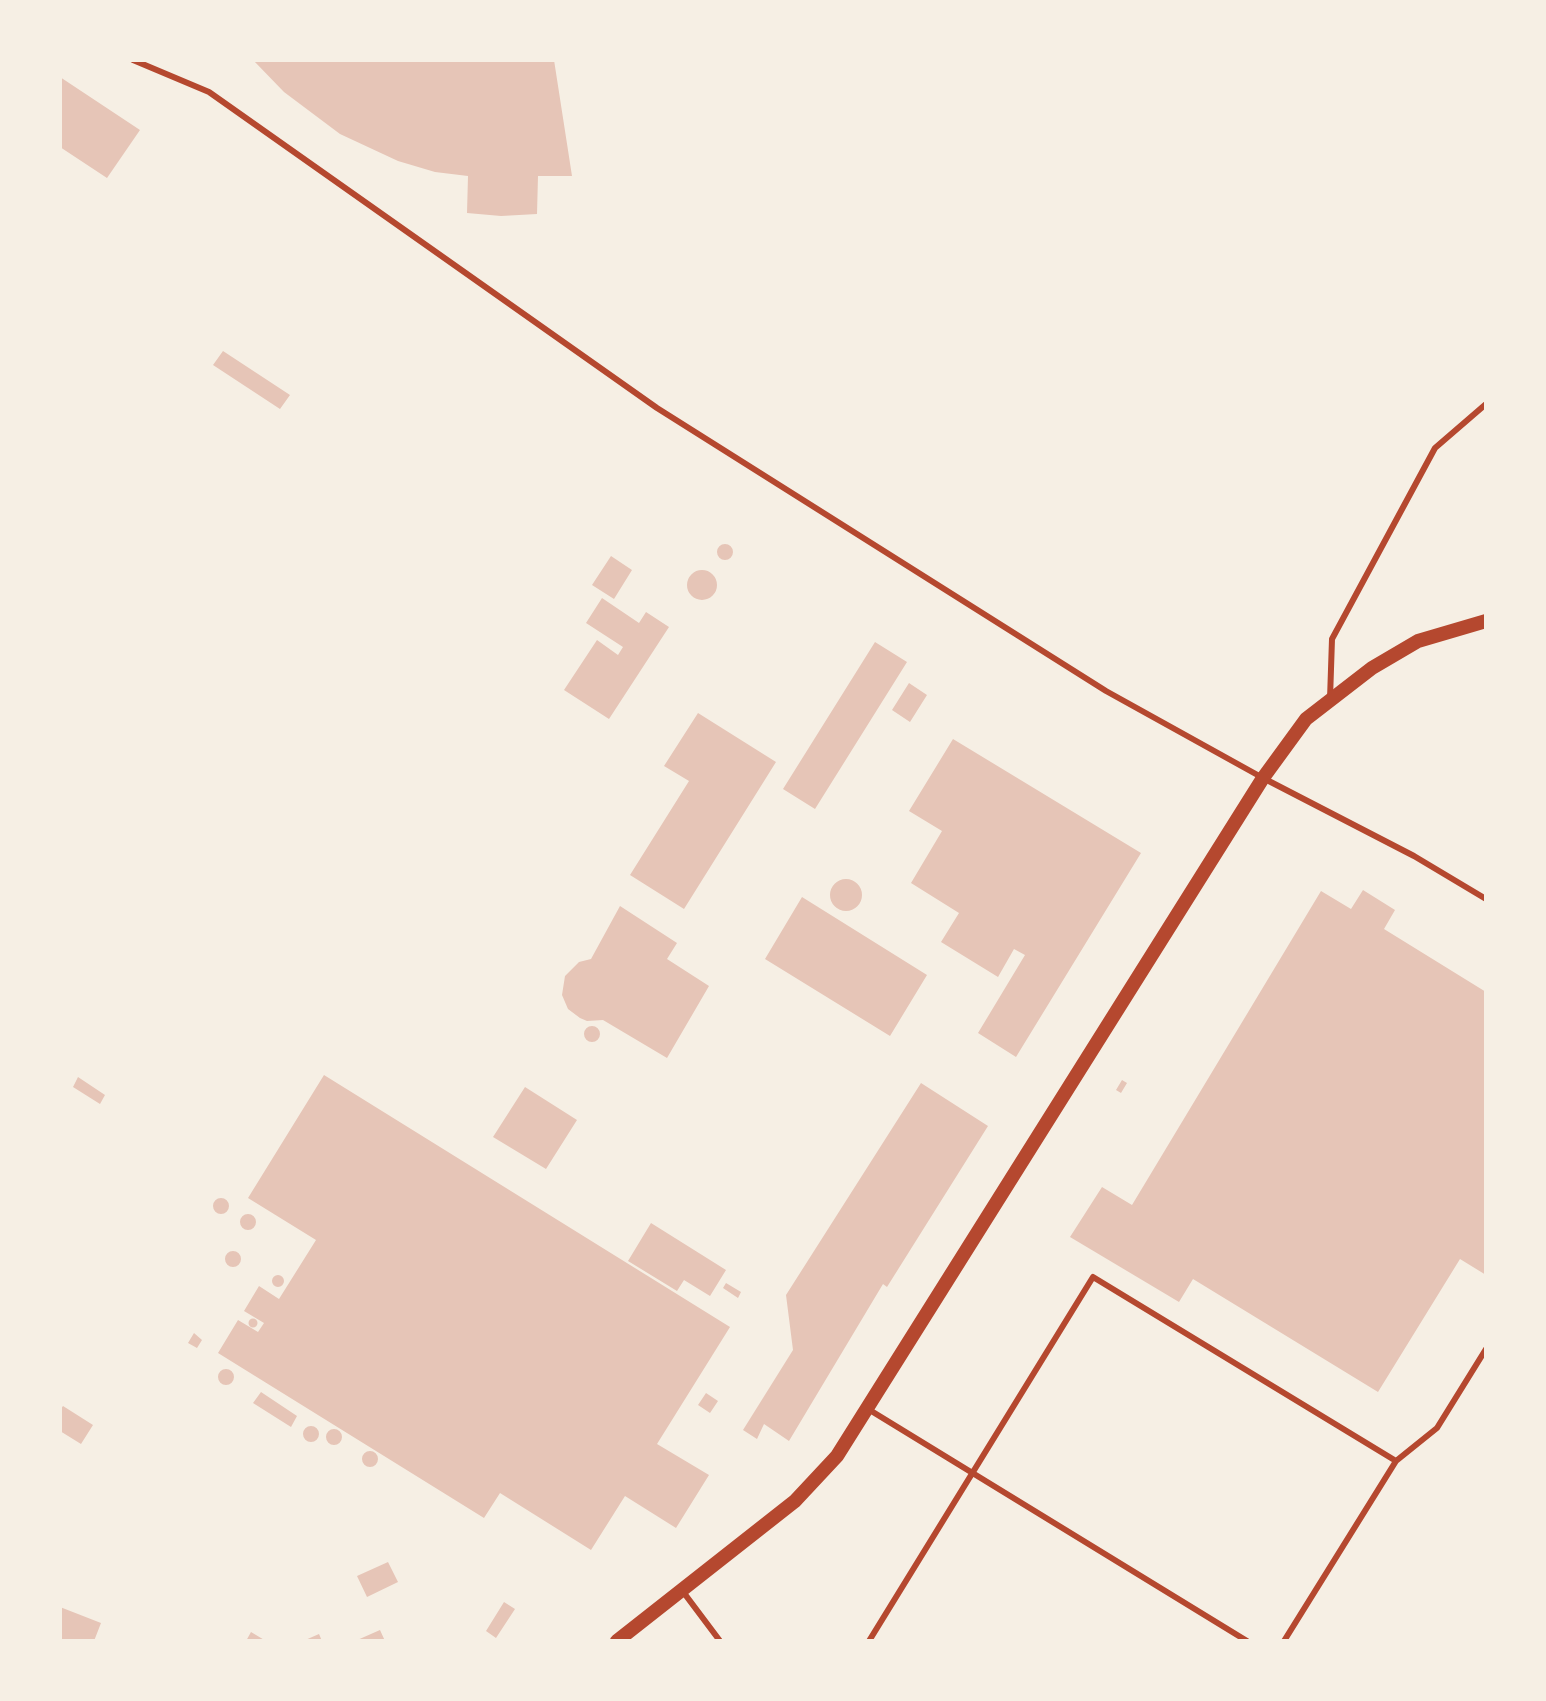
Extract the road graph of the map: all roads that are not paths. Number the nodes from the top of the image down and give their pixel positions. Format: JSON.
{"nodes":[{"id":1,"x":133,"y":60,"type":"edge"},
{"id":2,"x":1486,"y":404,"type":"edge"},
{"id":3,"x":1486,"y":621,"type":"edge"},
{"id":4,"x":1330,"y":700,"type":"junction"},
{"id":5,"x":1263,"y":778,"type":"junction"},
{"id":6,"x":1486,"y":899,"type":"edge"},
{"id":7,"x":1486,"y":1349,"type":"edge"},
{"id":8,"x":868,"y":1409,"type":"junction"},
{"id":9,"x":1396,"y":1461,"type":"junction"},
{"id":10,"x":972,"y":1473,"type":"junction"},
{"id":11,"x":681,"y":1589,"type":"junction"},
{"id":12,"x":617,"y":1641,"type":"edge"},
{"id":13,"x":720,"y":1641,"type":"edge"},
{"id":14,"x":869,"y":1641,"type":"edge"},
{"id":15,"x":1247,"y":1641,"type":"edge"},
{"id":16,"x":1284,"y":1641,"type":"edge"}],
"edges":[{"from":1,"to":5,"type":"lane"},
{"from":2,"to":4,"type":"lane"},
{"from":3,"to":4,"type":"street"},
{"from":4,"to":5,"type":"street"},
{"from":5,"to":6,"type":"lane"},
{"from":5,"to":8,"type":"street"},
{"from":7,"to":9,"type":"lane"},
{"from":8,"to":10,"type":"lane"},
{"from":8,"to":11,"type":"street"},
{"from":9,"to":10,"type":"lane"},
{"from":9,"to":16,"type":"lane"},
{"from":10,"to":14,"type":"lane"},
{"from":10,"to":15,"type":"lane"},
{"from":11,"to":12,"type":"street"},
{"from":11,"to":13,"type":"lane"}]}
